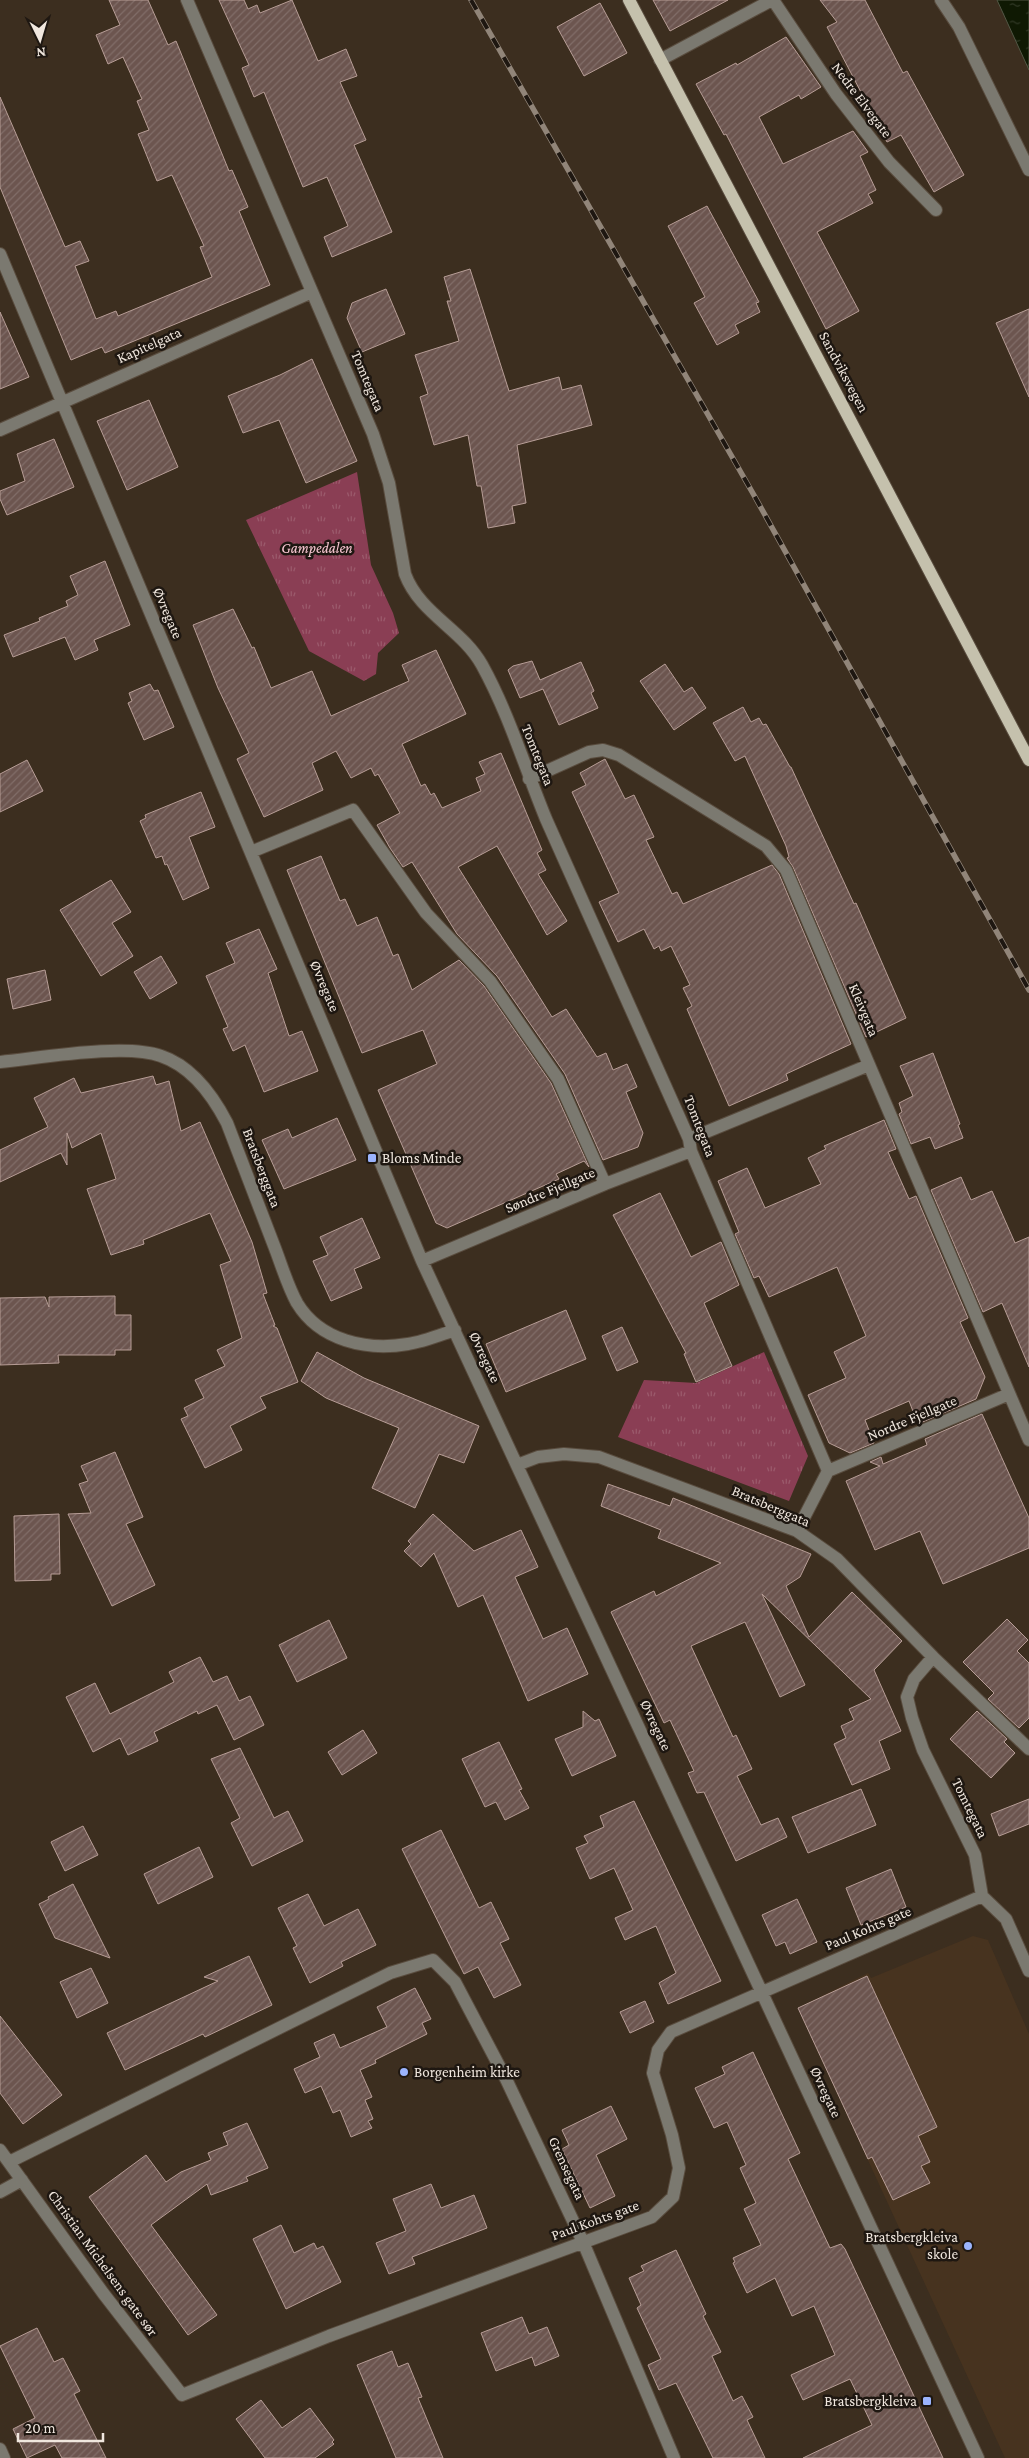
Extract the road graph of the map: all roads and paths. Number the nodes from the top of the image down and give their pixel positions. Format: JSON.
{"nodes":[{"id":1,"x":187,"y":0,"type":"edge"},
{"id":2,"x":629,"y":0,"type":"edge"},
{"id":3,"x":772,"y":0,"type":"edge"},
{"id":4,"x":941,"y":0,"type":"edge"},
{"id":5,"x":660,"y":60,"type":"junction"},
{"id":6,"x":1029,"y":170,"type":"edge"},
{"id":7,"x":936,"y":210,"type":"dead end"},
{"id":8,"x":0,"y":254,"type":"edge"},
{"id":9,"x":312,"y":292,"type":"junction"},
{"id":10,"x":62,"y":401,"type":"junction"},
{"id":11,"x":0,"y":430,"type":"edge"},
{"id":12,"x":1029,"y":760,"type":"edge"},
{"id":13,"x":529,"y":779,"type":"junction"},
{"id":14,"x":251,"y":852,"type":"junction"},
{"id":15,"x":0,"y":1062,"type":"edge"},
{"id":16,"x":869,"y":1064,"type":"junction"},
{"id":17,"x":690,"y":1145,"type":"junction"},
{"id":18,"x":605,"y":1184,"type":"junction"},
{"id":19,"x":422,"y":1261,"type":"junction"},
{"id":20,"x":455,"y":1330,"type":"junction"},
{"id":21,"x":1009,"y":1394,"type":"junction"},
{"id":22,"x":1029,"y":1440,"type":"edge"},
{"id":23,"x":517,"y":1464,"type":"junction"},
{"id":24,"x":828,"y":1471,"type":"junction"},
{"id":25,"x":797,"y":1531,"type":"junction"},
{"id":26,"x":933,"y":1657,"type":"junction"},
{"id":27,"x":1029,"y":1748,"type":"edge"},
{"id":28,"x":982,"y":1896,"type":"junction"},
{"id":29,"x":1029,"y":1971,"type":"edge"},
{"id":30,"x":762,"y":1992,"type":"junction"},
{"id":31,"x":0,"y":2150,"type":"edge"},
{"id":32,"x":9,"y":2162,"type":"junction"},
{"id":33,"x":22,"y":2180,"type":"junction"},
{"id":34,"x":0,"y":2192,"type":"edge"},
{"id":35,"x":583,"y":2242,"type":"junction"},
{"id":36,"x":182,"y":2395,"type":"joint"},
{"id":37,"x":0,"y":2449,"type":"edge"},
{"id":38,"x":4,"y":2458,"type":"edge"},
{"id":39,"x":674,"y":2458,"type":"edge"},
{"id":40,"x":978,"y":2458,"type":"edge"}],
"edges":[{"from":1,"to":9,"type":"street","name":"Tomtegata"},
{"from":2,"to":5,"type":"main road","name":"Sandviksvegen"},
{"from":3,"to":5,"type":"street"},
{"from":3,"to":7,"type":"street","name":"Nedre Elvegate"},
{"from":4,"to":6,"type":"street"},
{"from":5,"to":12,"type":"main road","name":"Sandviksvegen"},
{"from":8,"to":10,"type":"street","name":"Øvregate"},
{"from":9,"to":10,"type":"street","name":"Kapitelgata"},
{"from":9,"to":13,"type":"street","name":"Tomtegata"},
{"from":10,"to":11,"type":"street","name":"Kapitelgata"},
{"from":10,"to":14,"type":"street","name":"Øvregate"},
{"from":13,"to":16,"type":"street","name":"Kleivgata"},
{"from":13,"to":17,"type":"street","name":"Tomtegata"},
{"from":14,"to":18,"type":"street"},
{"from":14,"to":19,"type":"street","name":"Øvregate"},
{"from":15,"to":20,"type":"street","name":"Bratsberggata"},
{"from":16,"to":17,"type":"street","name":"Søndre Fjellgate"},
{"from":16,"to":21,"type":"street","name":"Kleivgata"},
{"from":17,"to":18,"type":"street","name":"Søndre Fjellgate"},
{"from":17,"to":24,"type":"street","name":"Tomtegata"},
{"from":18,"to":19,"type":"street","name":"Søndre Fjellgate"},
{"from":19,"to":20,"type":"street","name":"Øvregate"},
{"from":20,"to":23,"type":"street","name":"Øvregate"},
{"from":21,"to":22,"type":"street","name":"Kleivgata"},
{"from":21,"to":24,"type":"street","name":"Nordre Fjellgate"},
{"from":23,"to":25,"type":"street","name":"Bratsberggata"},
{"from":23,"to":30,"type":"street","name":"Øvregate"},
{"from":24,"to":25,"type":"street"},
{"from":25,"to":26,"type":"street","name":"Bratsberggata"},
{"from":26,"to":27,"type":"street","name":"Bratsberggata"},
{"from":26,"to":28,"type":"street","name":"Tomtegata"},
{"from":28,"to":29,"type":"street"},
{"from":28,"to":30,"type":"street","name":"Paul Kohts gate"},
{"from":30,"to":35,"type":"street","name":"Paul Kohts gate"},
{"from":30,"to":40,"type":"street","name":"Øvregate"},
{"from":31,"to":32,"type":"street","name":"Christian Michelsens gate sør"},
{"from":32,"to":33,"type":"street","name":"Christian Michelsens gate sør"},
{"from":32,"to":35,"type":"street","name":"Grensegata"},
{"from":33,"to":34,"type":"street"},
{"from":33,"to":36,"type":"street","name":"Christian Michelsens gate sør"},
{"from":35,"to":36,"type":"street","name":"Paul Kohts gate"},
{"from":35,"to":39,"type":"street","name":"Grensegata"},
{"from":37,"to":38,"type":"street"}]}
